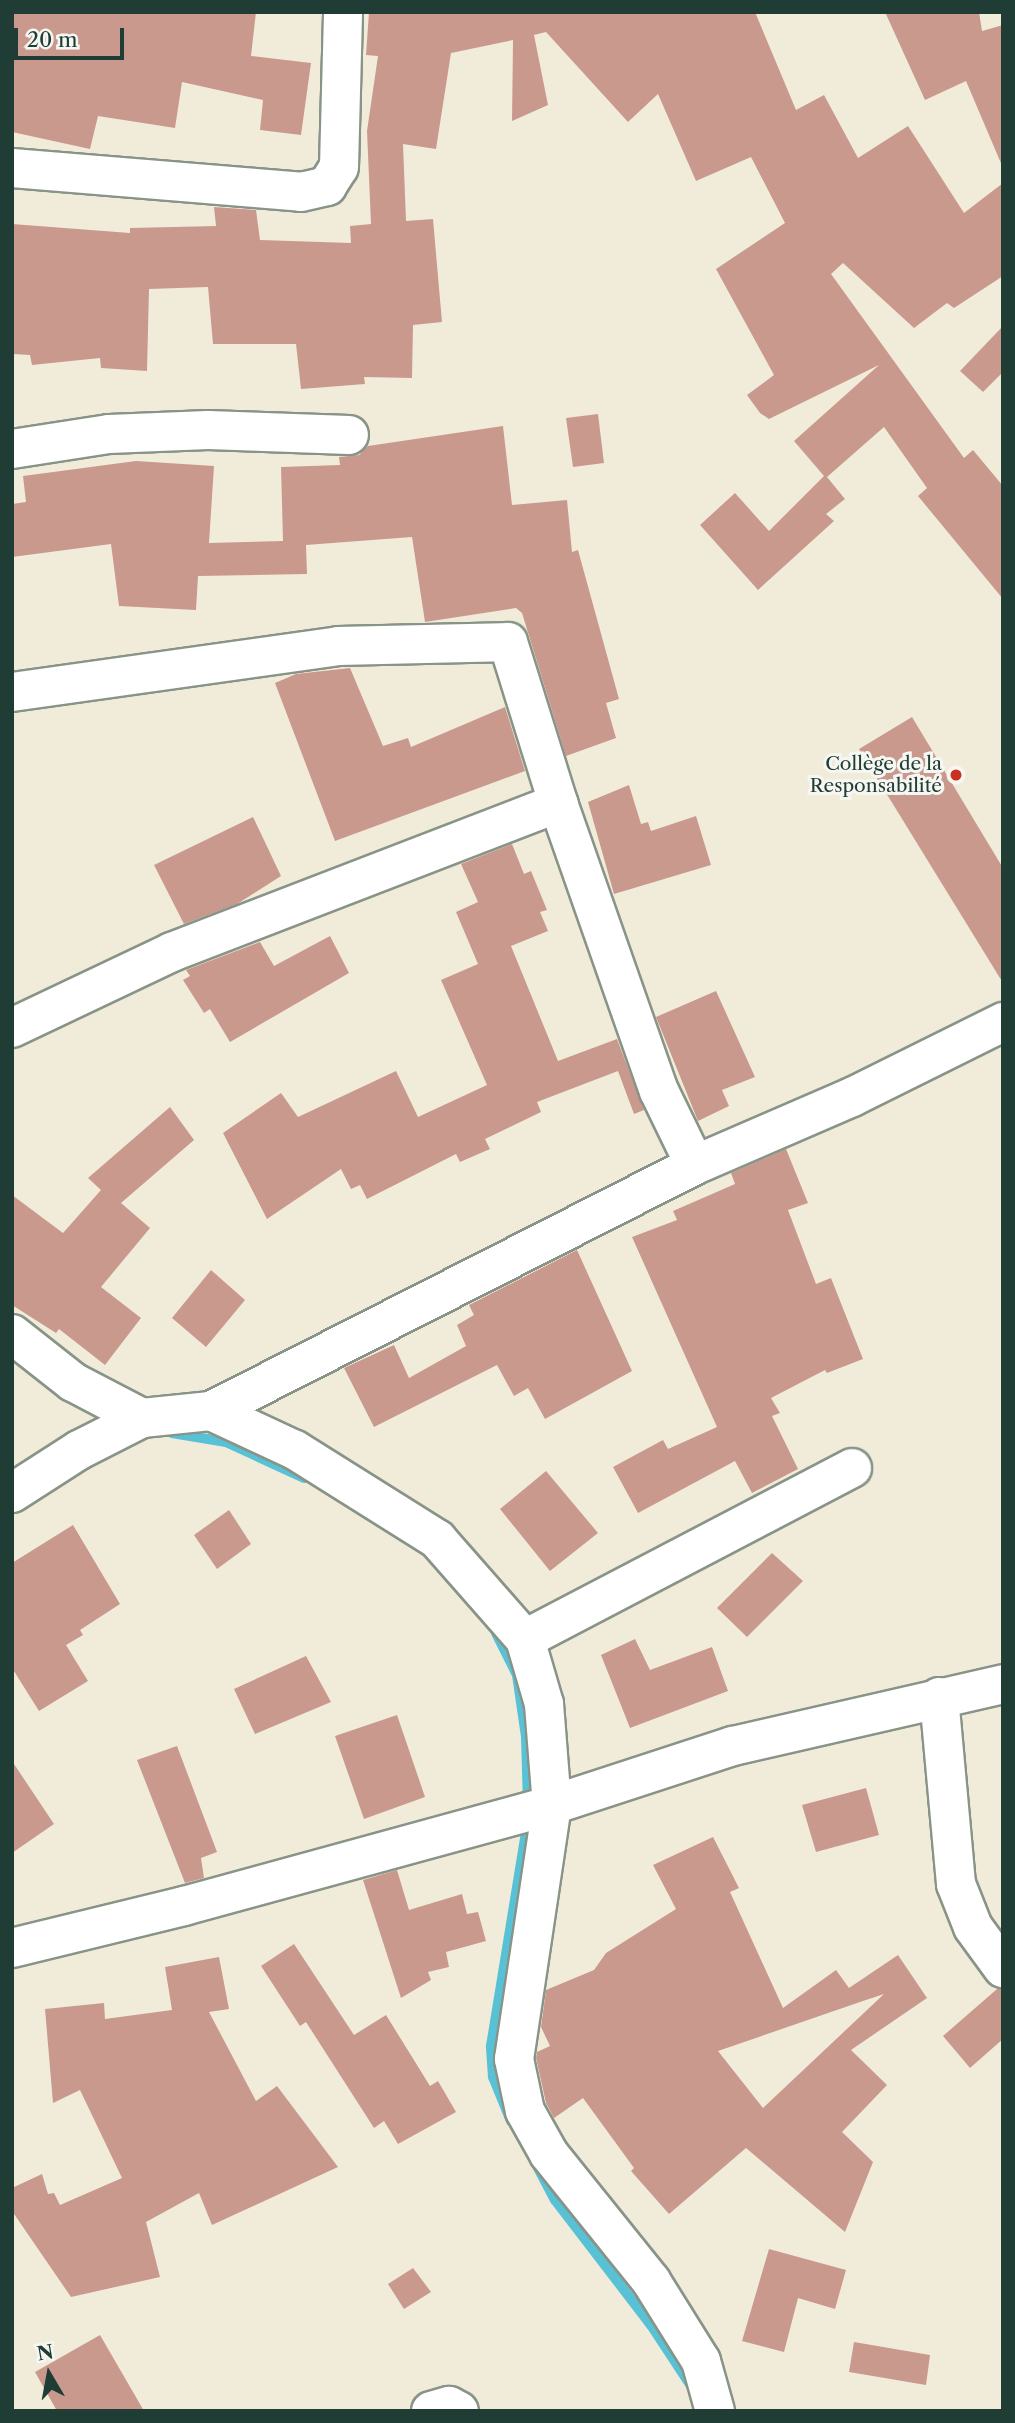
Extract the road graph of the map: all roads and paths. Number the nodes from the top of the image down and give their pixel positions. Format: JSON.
{"nodes":[{"id":1,"x":342,"y":12,"type":"edge"},
{"id":2,"x":12,"y":168,"type":"edge"},
{"id":3,"x":349,"y":435,"type":"dead end"},
{"id":4,"x":12,"y":449,"type":"edge"},
{"id":5,"x":12,"y":692,"type":"edge"},
{"id":6,"x":558,"y":803,"type":"junction"},
{"id":7,"x":1003,"y":1022,"type":"edge"},
{"id":8,"x":12,"y":1028,"type":"edge"},
{"id":9,"x":695,"y":1166,"type":"junction"},
{"id":10,"x":12,"y":1334,"type":"edge"},
{"id":11,"x":73,"y":1382,"type":"junction"},
{"id":12,"x":211,"y":1411,"type":"junction"},
{"id":13,"x":142,"y":1418,"type":"junction"},
{"id":14,"x":79,"y":1450,"type":"junction"},
{"id":15,"x":852,"y":1468,"type":"dead end"},
{"id":16,"x":12,"y":1493,"type":"edge"},
{"id":17,"x":525,"y":1639,"type":"junction"},
{"id":18,"x":1003,"y":1684,"type":"edge"},
{"id":19,"x":939,"y":1697,"type":"junction"},
{"id":20,"x":552,"y":1805,"type":"junction"},
{"id":21,"x":12,"y":1948,"type":"edge"},
{"id":22,"x":1003,"y":1968,"type":"edge"},
{"id":23,"x":431,"y":2411,"type":"edge"},
{"id":24,"x":459,"y":2411,"type":"edge"},
{"id":25,"x":715,"y":2411,"type":"edge"}],
"edges":[{"from":1,"to":2,"type":"street"},
{"from":3,"to":4,"type":"street"},
{"from":5,"to":6,"type":"street"},
{"from":6,"to":8,"type":"street"},
{"from":6,"to":9,"type":"street"},
{"from":7,"to":9,"type":"street"},
{"from":9,"to":12,"type":"street"},
{"from":10,"to":11,"type":"street"},
{"from":11,"to":13,"type":"street"},
{"from":11,"to":14,"type":"street"},
{"from":12,"to":13,"type":"street"},
{"from":12,"to":17,"type":"street"},
{"from":13,"to":14,"type":"street"},
{"from":14,"to":16,"type":"street"},
{"from":15,"to":17,"type":"street"},
{"from":17,"to":20,"type":"street"},
{"from":18,"to":19,"type":"street"},
{"from":19,"to":20,"type":"street"},
{"from":19,"to":22,"type":"street"},
{"from":20,"to":21,"type":"street"},
{"from":20,"to":25,"type":"street"},
{"from":23,"to":24,"type":"street"}]}
